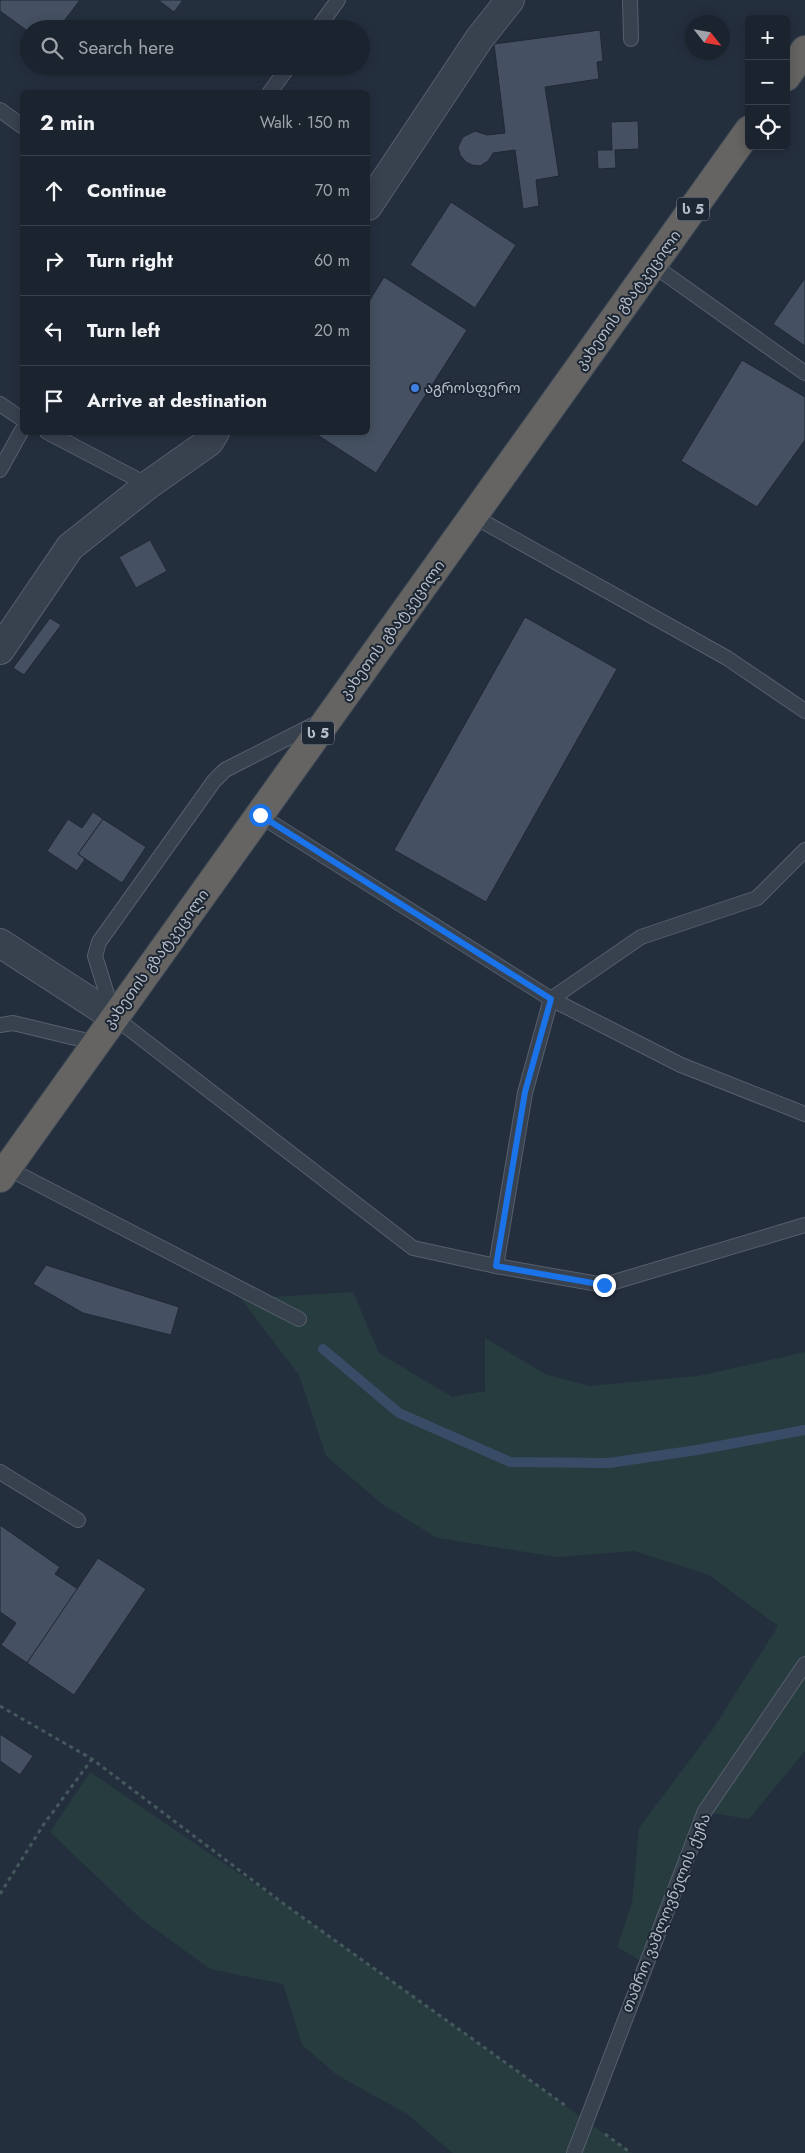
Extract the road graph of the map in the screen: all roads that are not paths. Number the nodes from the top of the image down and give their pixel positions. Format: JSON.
{"nodes":[{"id":1,"x":338,"y":0,"type":"edge"},
{"id":2,"x":510,"y":0,"type":"edge"},
{"id":3,"x":630,"y":0,"type":"edge"},
{"id":4,"x":324,"y":20,"type":"edge"},
{"id":5,"x":631,"y":39,"type":"dead end"},
{"id":6,"x":805,"y":50,"type":"edge"},
{"id":7,"x":790,"y":71,"type":"edge"},
{"id":8,"x":282,"y":75,"type":"edge"},
{"id":9,"x":271,"y":90,"type":"edge"},
{"id":10,"x":0,"y":110,"type":"edge"},
{"id":11,"x":20,"y":125,"type":"edge"},
{"id":12,"x":745,"y":136,"type":"edge"},
{"id":13,"x":370,"y":203,"type":"edge"},
{"id":14,"x":653,"y":265,"type":"junction"},
{"id":15,"x":805,"y":373,"type":"edge"},
{"id":16,"x":0,"y":404,"type":"edge"},
{"id":17,"x":20,"y":418,"type":"edge"},
{"id":18,"x":20,"y":434,"type":"edge"},
{"id":19,"x":52,"y":435,"type":"edge"},
{"id":20,"x":214,"y":435,"type":"edge"},
{"id":21,"x":0,"y":470,"type":"edge"},
{"id":22,"x":148,"y":485,"type":"junction"},
{"id":23,"x":473,"y":516,"type":"junction"},
{"id":24,"x":0,"y":650,"type":"edge"},
{"id":25,"x":805,"y":711,"type":"edge"},
{"id":26,"x":330,"y":715,"type":"junction"},
{"id":27,"x":260,"y":815,"type":"junction"},
{"id":28,"x":805,"y":850,"type":"edge"},
{"id":29,"x":0,"y":943,"type":"edge"},
{"id":30,"x":551,"y":999,"type":"junction"},
{"id":31,"x":114,"y":1018,"type":"junction"},
{"id":32,"x":0,"y":1025,"type":"edge"},
{"id":33,"x":96,"y":1043,"type":"junction"},
{"id":34,"x":805,"y":1114,"type":"edge"},
{"id":35,"x":4,"y":1173,"type":"edge"},
{"id":36,"x":805,"y":1225,"type":"edge"},
{"id":37,"x":496,"y":1266,"type":"junction"},
{"id":38,"x":299,"y":1319,"type":"dead end"},
{"id":39,"x":0,"y":1472,"type":"edge"},
{"id":40,"x":78,"y":1520,"type":"dead end"},
{"id":41,"x":805,"y":1664,"type":"edge"},
{"id":42,"x":574,"y":2153,"type":"edge"}],
"edges":[{"from":1,"to":4,"type":"lane"},
{"from":2,"to":13,"type":"street"},
{"from":3,"to":5,"type":"lane"},
{"from":6,"to":7,"type":"highway"},
{"from":8,"to":9,"type":"lane"},
{"from":10,"to":11,"type":"lane"},
{"from":12,"to":14,"type":"highway","name":"კახეთის გზატკეცილი","number":"ს 5"},
{"from":14,"to":15,"type":"lane"},
{"from":14,"to":23,"type":"highway","name":"კახეთის გზატკეცილი","number":"ს 5"},
{"from":16,"to":17,"type":"lane"},
{"from":18,"to":21,"type":"lane"},
{"from":19,"to":22,"type":"lane"},
{"from":20,"to":22,"type":"street"},
{"from":22,"to":24,"type":"street"},
{"from":23,"to":25,"type":"lane"},
{"from":23,"to":26,"type":"highway","name":"კახეთის გზატკეცილი","number":"ს 5"},
{"from":26,"to":27,"type":"highway","name":"კახეთის გზატკეცილი","number":"ს 5"},
{"from":26,"to":31,"type":"lane"},
{"from":27,"to":30,"type":"lane"},
{"from":27,"to":31,"type":"highway","name":"კახეთის გზატკეცილი","number":"ს 5"},
{"from":28,"to":30,"type":"lane"},
{"from":29,"to":31,"type":"street"},
{"from":30,"to":34,"type":"lane"},
{"from":30,"to":37,"type":"lane"},
{"from":31,"to":33,"type":"highway","name":"კახეთის გზატკეცილი","number":"ს 5"},
{"from":31,"to":37,"type":"lane"},
{"from":32,"to":33,"type":"lane"},
{"from":33,"to":35,"type":"highway","name":"კახეთის გზატკეცილი","number":"ს 5"},
{"from":35,"to":38,"type":"lane"},
{"from":36,"to":37,"type":"lane"},
{"from":39,"to":40,"type":"lane"},
{"from":41,"to":42,"type":"lane","name":"თამრო ვაშლოვნელის ქუჩა"}]}
